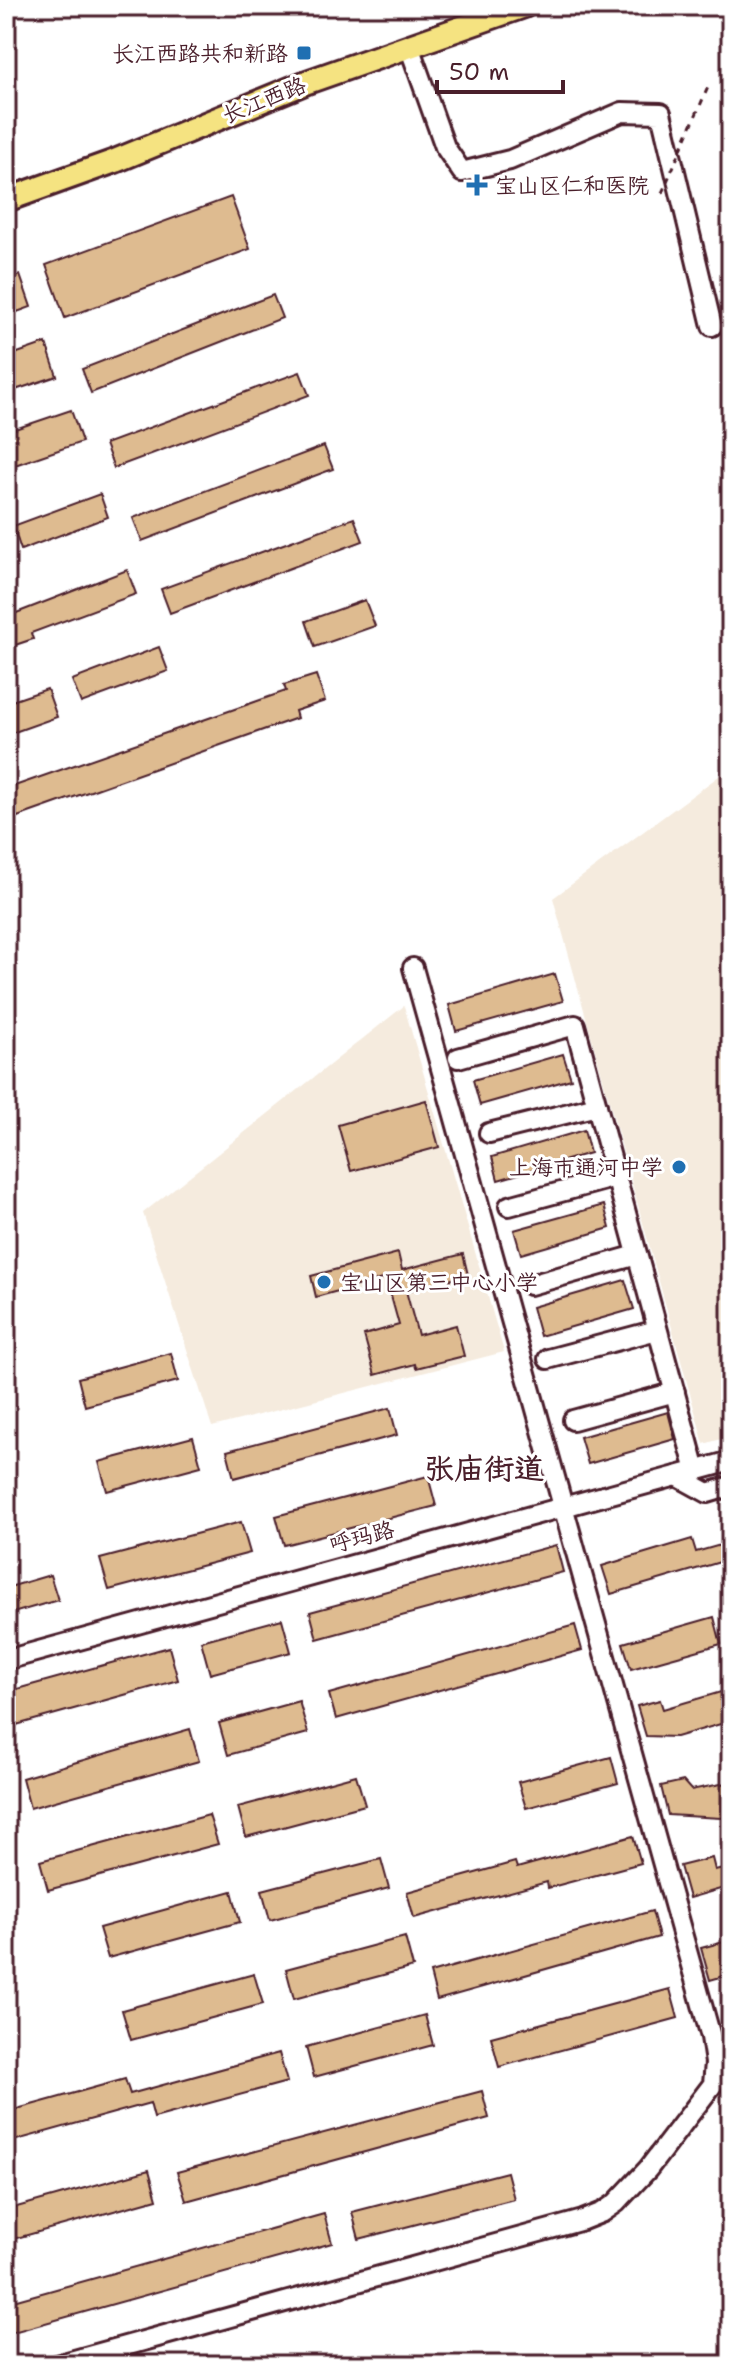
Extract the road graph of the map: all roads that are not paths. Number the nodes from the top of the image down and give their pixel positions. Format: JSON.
{"nodes":[{"id":1,"x":524,"y":6,"type":"edge"},
{"id":2,"x":409,"y":46,"type":"junction"},
{"id":3,"x":6,"y":200,"type":"edge"},
{"id":4,"x":712,"y":326,"type":"dead end"},
{"id":5,"x":413,"y":968,"type":"dead end"},
{"id":6,"x":458,"y":1058,"type":"dead end"},
{"id":7,"x":597,"y":1106,"type":"junction"},
{"id":8,"x":489,"y":1133,"type":"dead end"},
{"id":9,"x":616,"y":1177,"type":"junction"},
{"id":10,"x":509,"y":1206,"type":"dead end"},
{"id":11,"x":637,"y":1255,"type":"junction"},
{"id":12,"x":530,"y":1285,"type":"dead end"},
{"id":13,"x":657,"y":1330,"type":"junction"},
{"id":14,"x":548,"y":1359,"type":"dead end"},
{"id":15,"x":675,"y":1392,"type":"junction"},
{"id":16,"x":573,"y":1420,"type":"dead end"},
{"id":17,"x":731,"y":1461,"type":"edge"},
{"id":18,"x":696,"y":1471,"type":"junction"},
{"id":19,"x":677,"y":1476,"type":"junction"},
{"id":20,"x":731,"y":1486,"type":"edge"},
{"id":21,"x":565,"y":1507,"type":"junction"},
{"id":22,"x":6,"y":1660,"type":"edge"},
{"id":23,"x":56,"y":2365,"type":"edge"}],
"edges":[{"from":1,"to":2,"type":"main road","name":"长江西路"},
{"from":2,"to":3,"type":"main road","name":"长江西路"},
{"from":2,"to":4,"type":"street"},
{"from":5,"to":21,"type":"street"},
{"from":6,"to":7,"type":"street"},
{"from":7,"to":8,"type":"street"},
{"from":7,"to":9,"type":"street"},
{"from":9,"to":10,"type":"street"},
{"from":9,"to":11,"type":"street"},
{"from":11,"to":12,"type":"street"},
{"from":11,"to":13,"type":"street"},
{"from":13,"to":14,"type":"street"},
{"from":13,"to":15,"type":"street"},
{"from":15,"to":16,"type":"street"},
{"from":15,"to":18,"type":"street"},
{"from":17,"to":18,"type":"street","name":"呼玛路"},
{"from":18,"to":19,"type":"street","name":"呼玛路"},
{"from":19,"to":20,"type":"street"},
{"from":19,"to":21,"type":"street","name":"呼玛路"},
{"from":21,"to":22,"type":"street","name":"呼玛路"},
{"from":21,"to":23,"type":"street"}]}
